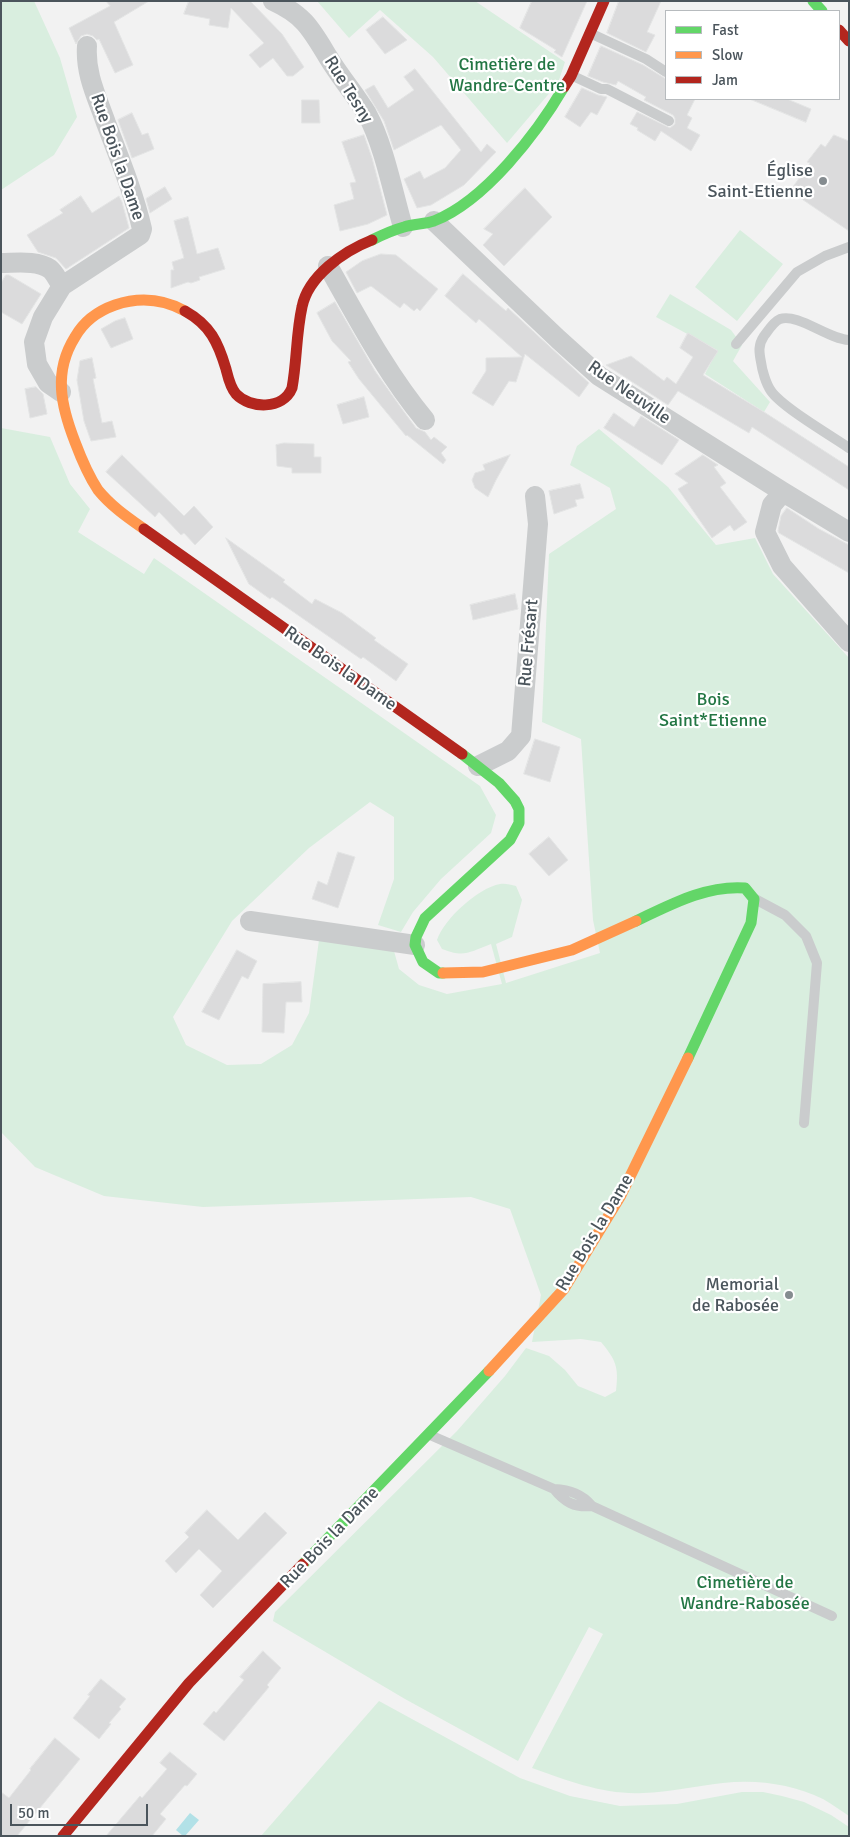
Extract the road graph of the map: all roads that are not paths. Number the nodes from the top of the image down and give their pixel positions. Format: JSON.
{"nodes":[{"id":1,"x":273,"y":1,"type":"edge"},
{"id":2,"x":604,"y":1,"type":"edge"},
{"id":3,"x":840,"y":31,"type":"edge"},
{"id":4,"x":590,"y":33,"type":"junction"},
{"id":5,"x":849,"y":41,"type":"edge"},
{"id":6,"x":87,"y":46,"type":"dead end"},
{"id":7,"x":665,"y":72,"type":"edge"},
{"id":8,"x":571,"y":76,"type":"junction"},
{"id":9,"x":669,"y":121,"type":"dead end"},
{"id":10,"x":434,"y":221,"type":"junction"},
{"id":11,"x":403,"y":227,"type":"junction"},
{"id":12,"x":849,"y":247,"type":"edge"},
{"id":13,"x":1,"y":263,"type":"edge"},
{"id":14,"x":328,"y":266,"type":"junction"},
{"id":15,"x":62,"y":286,"type":"junction"},
{"id":16,"x":849,"y":340,"type":"edge"},
{"id":17,"x":736,"y":344,"type":"dead end"},
{"id":18,"x":62,"y":392,"type":"junction"},
{"id":19,"x":425,"y":420,"type":"dead end"},
{"id":20,"x":849,"y":448,"type":"edge"},
{"id":21,"x":783,"y":492,"type":"junction"},
{"id":22,"x":536,"y":496,"type":"dead end"},
{"id":23,"x":849,"y":532,"type":"edge"},
{"id":24,"x":849,"y":642,"type":"edge"},
{"id":25,"x":478,"y":766,"type":"junction"},
{"id":26,"x":754,"y":899,"type":"junction"},
{"id":27,"x":250,"y":921,"type":"dead end"},
{"id":28,"x":415,"y":945,"type":"junction"},
{"id":29,"x":804,"y":1123,"type":"dead end"},
{"id":30,"x":429,"y":1434,"type":"junction"},
{"id":31,"x":832,"y":1616,"type":"dead end"},
{"id":32,"x":63,"y":1836,"type":"edge"}],
"edges":[{"from":1,"to":11,"type":"street","name":"Rue Tesny"},
{"from":2,"to":4,"type":"street","name":"Rue Bois la Dame"},
{"from":3,"to":5,"type":"street"},
{"from":4,"to":7,"type":"lane"},
{"from":4,"to":8,"type":"street","name":"Rue Bois la Dame"},
{"from":6,"to":15,"type":"street","name":"Rue Bois la Dame"},
{"from":8,"to":9,"type":"lane"},
{"from":8,"to":10,"type":"street","name":"Rue Bois la Dame"},
{"from":10,"to":11,"type":"street","name":"Rue Bois la Dame"},
{"from":10,"to":21,"type":"street","name":"Rue Neuville"},
{"from":11,"to":14,"type":"street","name":"Rue Bois la Dame"},
{"from":12,"to":17,"type":"lane"},
{"from":13,"to":15,"type":"street"},
{"from":14,"to":18,"type":"street","name":"Rue Bois la Dame"},
{"from":14,"to":19,"type":"street"},
{"from":15,"to":18,"type":"street","name":"Rue Bois la Dame"},
{"from":16,"to":20,"type":"lane"},
{"from":18,"to":25,"type":"street","name":"Rue Bois la Dame"},
{"from":21,"to":23,"type":"street","name":"Rue Neuville"},
{"from":21,"to":24,"type":"street"},
{"from":22,"to":25,"type":"street","name":"Rue Frésart"},
{"from":25,"to":28,"type":"street","name":"Rue Bois la Dame"},
{"from":26,"to":28,"type":"street"},
{"from":26,"to":29,"type":"lane"},
{"from":26,"to":30,"type":"street","name":"Rue Bois la Dame"},
{"from":27,"to":28,"type":"street"},
{"from":30,"to":31,"type":"lane"},
{"from":30,"to":32,"type":"street","name":"Rue Bois la Dame"}]}
